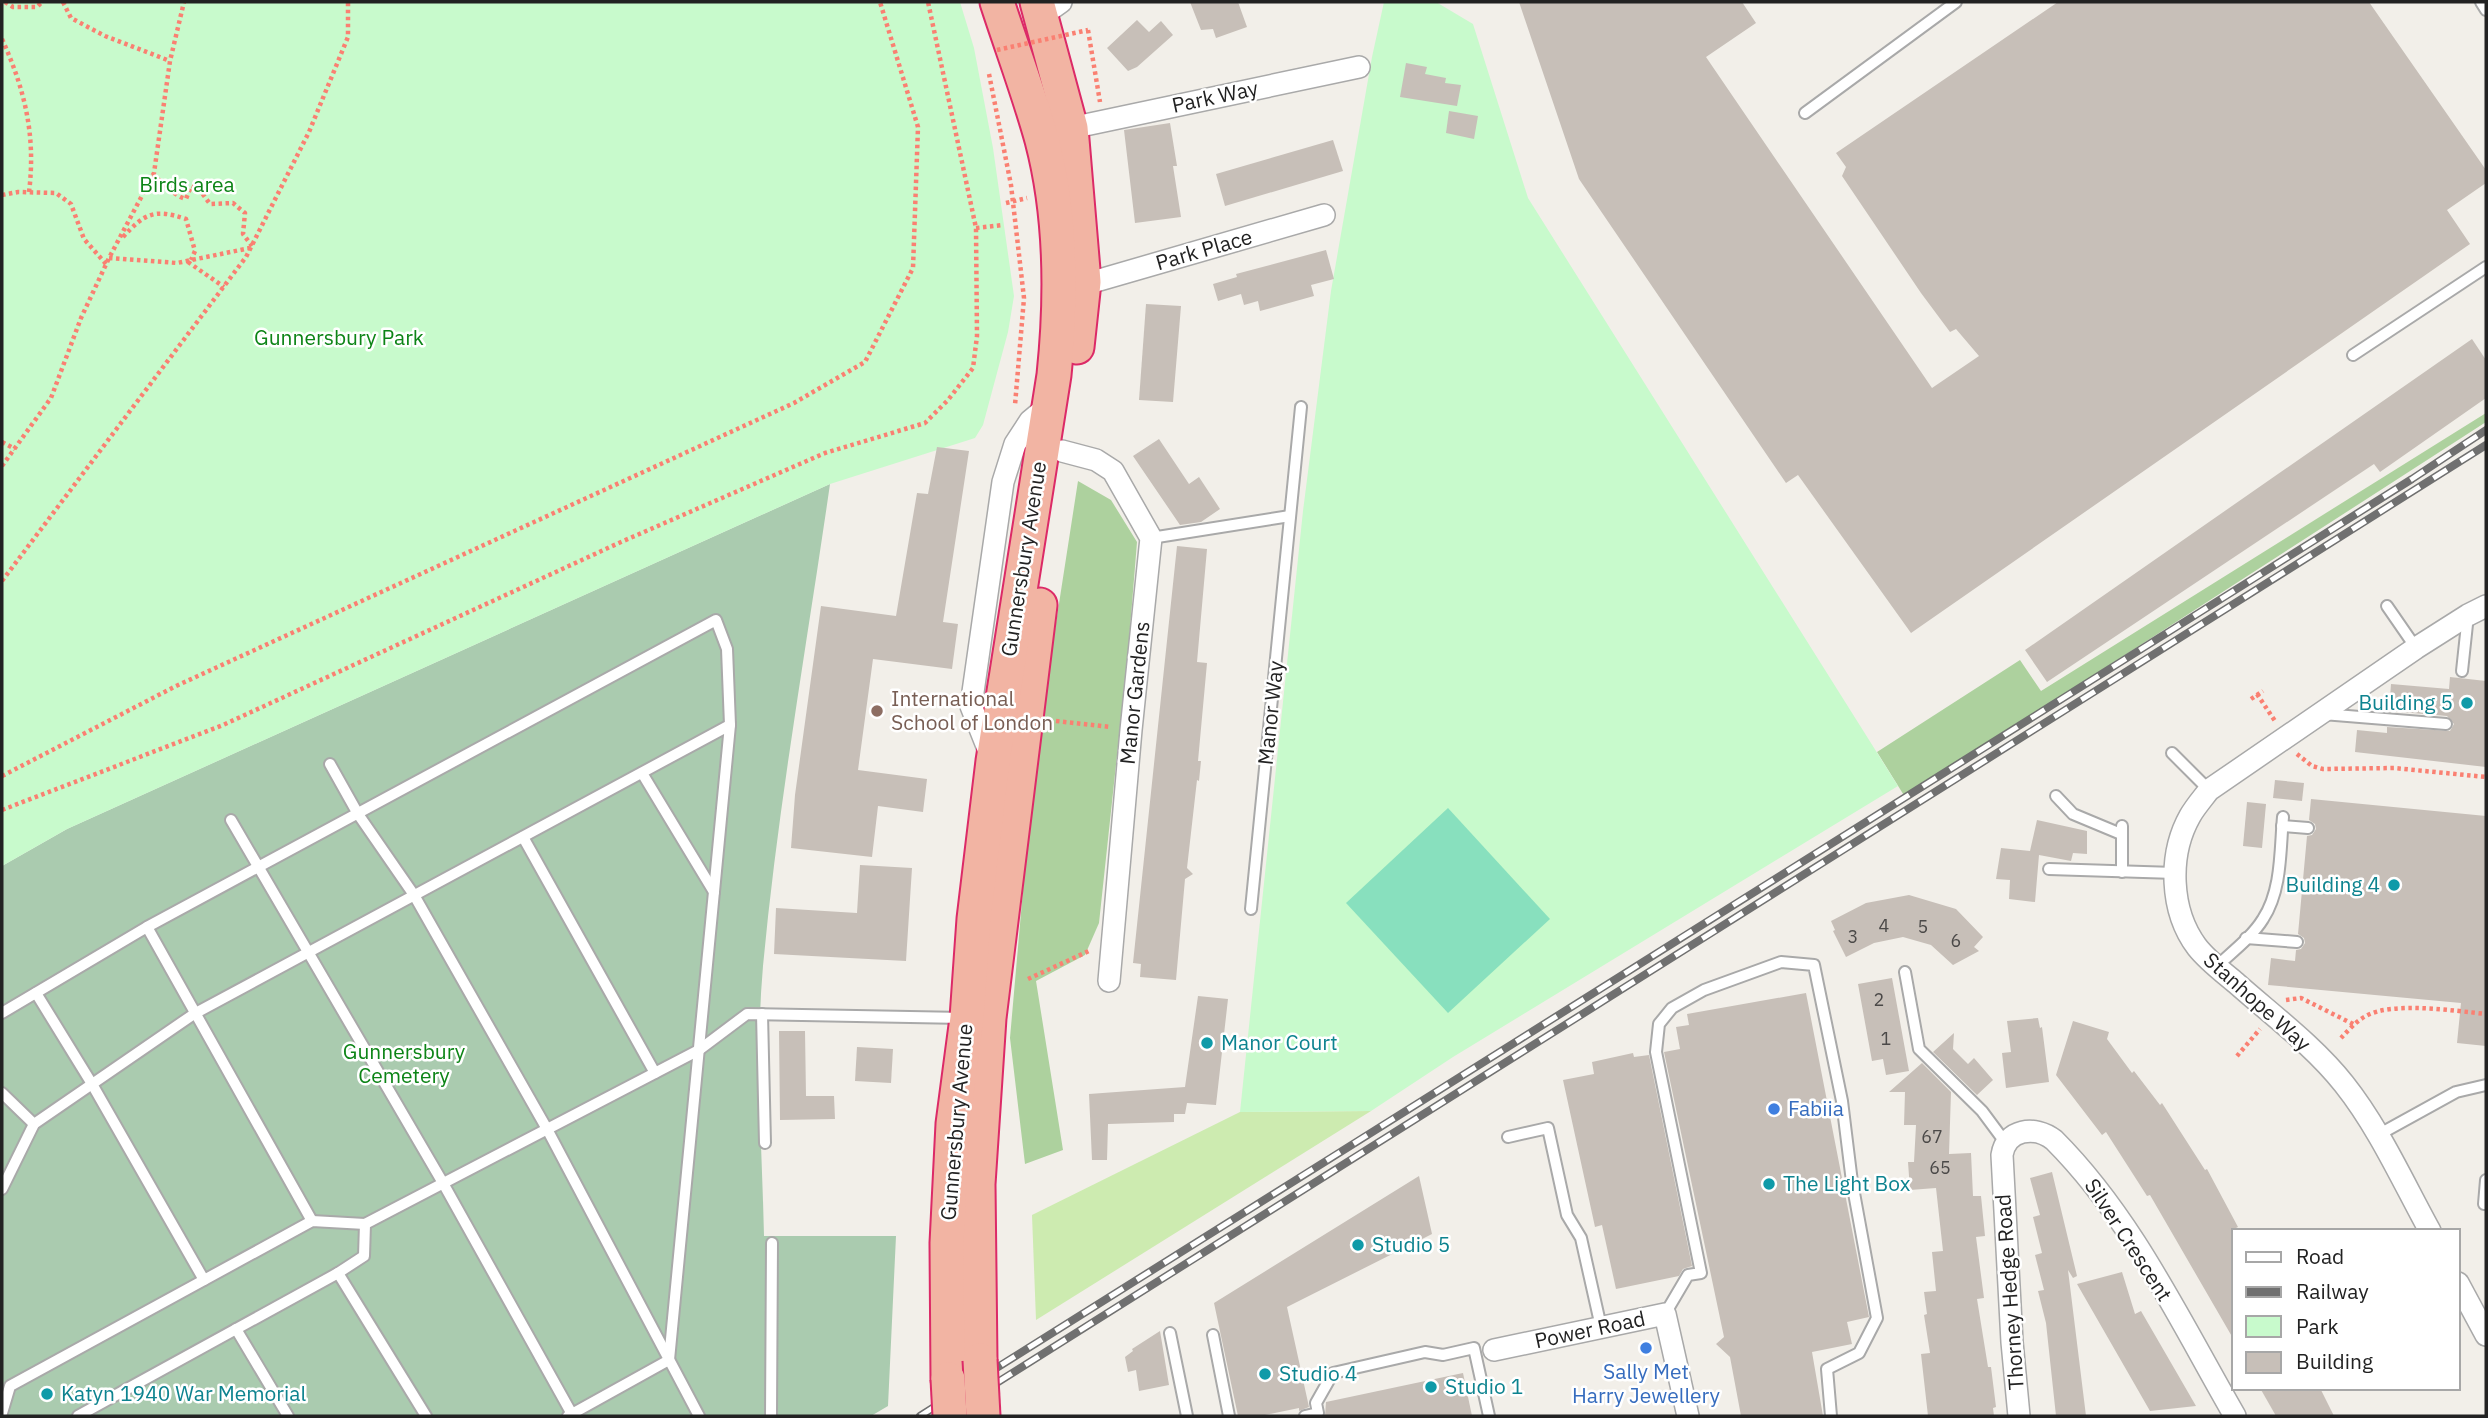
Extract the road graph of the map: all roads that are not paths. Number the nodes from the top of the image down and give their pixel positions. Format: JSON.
{"nodes":[{"id":1,"x":998,"y":2,"type":"edge"},
{"id":2,"x":1956,"y":2,"type":"edge"},
{"id":3,"x":2481,"y":2,"type":"edge"},
{"id":4,"x":1045,"y":5,"type":"edge"},
{"id":5,"x":2486,"y":10,"type":"edge"},
{"id":6,"x":1359,"y":67,"type":"dead end"},
{"id":7,"x":1805,"y":113,"type":"dead end"},
{"id":8,"x":1071,"y":128,"type":"junction"},
{"id":9,"x":1324,"y":215,"type":"dead end"},
{"id":10,"x":2486,"y":267,"type":"edge"},
{"id":11,"x":1084,"y":282,"type":"junction"},
{"id":12,"x":2353,"y":355,"type":"dead end"},
{"id":13,"x":1048,"y":406,"type":"junction"},
{"id":14,"x":1301,"y":407,"type":"dead end"},
{"id":15,"x":1062,"y":451,"type":"junction"},
{"id":16,"x":1290,"y":516,"type":"junction"},
{"id":17,"x":1151,"y":538,"type":"junction"},
{"id":18,"x":2387,"y":606,"type":"dead end"},
{"id":19,"x":2477,"y":611,"type":"edge"},
{"id":20,"x":2416,"y":648,"type":"junction"},
{"id":21,"x":2462,"y":671,"type":"dead end"},
{"id":22,"x":2320,"y":713,"type":"junction"},
{"id":23,"x":2446,"y":724,"type":"dead end"},
{"id":24,"x":730,"y":725,"type":"junction"},
{"id":25,"x":2172,"y":753,"type":"dead end"},
{"id":26,"x":993,"y":761,"type":"junction"},
{"id":27,"x":330,"y":764,"type":"dead end"},
{"id":28,"x":642,"y":773,"type":"junction"},
{"id":29,"x":2209,"y":790,"type":"junction"},
{"id":30,"x":2056,"y":796,"type":"dead end"},
{"id":31,"x":358,"y":814,"type":"junction"},
{"id":32,"x":230,"y":820,"type":"dead end"},
{"id":33,"x":2308,"y":828,"type":"dead end"},
{"id":34,"x":523,"y":837,"type":"junction"},
{"id":35,"x":258,"y":867,"type":"junction"},
{"id":36,"x":2049,"y":869,"type":"dead end"},
{"id":37,"x":2122,"y":872,"type":"junction"},
{"id":38,"x":2175,"y":873,"type":"junction"},
{"id":39,"x":714,"y":892,"type":"junction"},
{"id":40,"x":414,"y":895,"type":"junction"},
{"id":41,"x":1251,"y":909,"type":"dead end"},
{"id":42,"x":146,"y":927,"type":"junction"},
{"id":43,"x":2246,"y":938,"type":"junction"},
{"id":44,"x":2297,"y":942,"type":"dead end"},
{"id":45,"x":307,"y":953,"type":"junction"},
{"id":46,"x":2216,"y":967,"type":"junction"},
{"id":47,"x":1905,"y":972,"type":"dead end"},
{"id":48,"x":1109,"y":981,"type":"dead end"},
{"id":49,"x":36,"y":993,"type":"junction"},
{"id":50,"x":2,"y":1013,"type":"edge"},
{"id":51,"x":194,"y":1014,"type":"junction"},
{"id":52,"x":762,"y":1014,"type":"junction"},
{"id":53,"x":967,"y":1018,"type":"junction"},
{"id":54,"x":699,"y":1050,"type":"junction"},
{"id":55,"x":655,"y":1073,"type":"junction"},
{"id":56,"x":92,"y":1084,"type":"junction"},
{"id":57,"x":2486,"y":1084,"type":"edge"},
{"id":58,"x":2,"y":1093,"type":"edge"},
{"id":59,"x":34,"y":1124,"type":"junction"},
{"id":60,"x":547,"y":1129,"type":"junction"},
{"id":61,"x":2378,"y":1135,"type":"junction"},
{"id":62,"x":1508,"y":1137,"type":"dead end"},
{"id":63,"x":2006,"y":1142,"type":"junction"},
{"id":64,"x":765,"y":1143,"type":"dead end"},
{"id":65,"x":2486,"y":1180,"type":"edge"},
{"id":66,"x":443,"y":1183,"type":"junction"},
{"id":67,"x":2,"y":1189,"type":"edge"},
{"id":68,"x":2486,"y":1204,"type":"edge"},
{"id":69,"x":312,"y":1221,"type":"junction"},
{"id":70,"x":365,"y":1224,"type":"junction"},
{"id":71,"x":2429,"y":1229,"type":"edge"},
{"id":72,"x":772,"y":1243,"type":"dead end"},
{"id":73,"x":338,"y":1273,"type":"junction"},
{"id":74,"x":204,"y":1280,"type":"junction"},
{"id":75,"x":2460,"y":1287,"type":"edge"},
{"id":76,"x":1665,"y":1314,"type":"junction"},
{"id":77,"x":1601,"y":1328,"type":"junction"},
{"id":78,"x":236,"y":1329,"type":"junction"},
{"id":79,"x":1170,"y":1333,"type":"dead end"},
{"id":80,"x":1213,"y":1335,"type":"dead end"},
{"id":81,"x":2486,"y":1335,"type":"edge"},
{"id":82,"x":1494,"y":1350,"type":"dead end"},
{"id":83,"x":669,"y":1360,"type":"junction"},
{"id":84,"x":2,"y":1413,"type":"edge"},
{"id":85,"x":571,"y":1415,"type":"edge"},
{"id":86,"x":78,"y":1416,"type":"edge"},
{"id":87,"x":288,"y":1416,"type":"edge"},
{"id":88,"x":426,"y":1416,"type":"edge"},
{"id":89,"x":699,"y":1416,"type":"edge"},
{"id":90,"x":771,"y":1416,"type":"edge"},
{"id":91,"x":950,"y":1416,"type":"edge"},
{"id":92,"x":983,"y":1416,"type":"edge"},
{"id":93,"x":1187,"y":1416,"type":"edge"},
{"id":94,"x":1229,"y":1416,"type":"edge"},
{"id":95,"x":1305,"y":1416,"type":"edge"},
{"id":96,"x":1489,"y":1416,"type":"edge"},
{"id":97,"x":1688,"y":1416,"type":"edge"},
{"id":98,"x":1830,"y":1416,"type":"edge"},
{"id":99,"x":2019,"y":1416,"type":"edge"},
{"id":100,"x":2235,"y":1416,"type":"edge"}],
"edges":[{"from":1,"to":13,"type":"highway","name":"Gunnersbury Avenue"},
{"from":2,"to":7,"type":"lane"},
{"from":3,"to":5,"type":"lane"},
{"from":4,"to":8,"type":"highway","name":"Gunnersbury Avenue"},
{"from":6,"to":8,"type":"street","name":"Park Way"},
{"from":8,"to":11,"type":"highway","name":"Gunnersbury Avenue"},
{"from":9,"to":11,"type":"street","name":"Park Place"},
{"from":10,"to":12,"type":"lane"},
{"from":11,"to":15,"type":"highway","name":"Gunnersbury Avenue"},
{"from":13,"to":26,"type":"highway","name":"Gunnersbury Avenue"},
{"from":13,"to":26,"type":"street"},
{"from":14,"to":16,"type":"lane","name":"Manor Way"},
{"from":15,"to":17,"type":"street"},
{"from":15,"to":92,"type":"highway","name":"Gunnersbury Avenue","bridge":true},
{"from":16,"to":17,"type":"lane"},
{"from":16,"to":41,"type":"lane","name":"Manor Way"},
{"from":17,"to":48,"type":"street","name":"Manor Gardens"},
{"from":18,"to":20,"type":"lane"},
{"from":19,"to":20,"type":"street","name":"Stanhope Way"},
{"from":19,"to":21,"type":"lane"},
{"from":20,"to":22,"type":"street","name":"Stanhope Way"},
{"from":22,"to":23,"type":"lane"},
{"from":22,"to":29,"type":"street","name":"Stanhope Way"},
{"from":24,"to":28,"type":"lane"},
{"from":24,"to":31,"type":"lane"},
{"from":24,"to":39,"type":"lane"},
{"from":25,"to":29,"type":"lane"},
{"from":26,"to":53,"type":"highway","name":"Gunnersbury Avenue"},
{"from":27,"to":31,"type":"lane"},
{"from":28,"to":34,"type":"lane"},
{"from":28,"to":39,"type":"lane"},
{"from":29,"to":38,"type":"street","name":"Stanhope Way"},
{"from":30,"to":37,"type":"lane"},
{"from":31,"to":35,"type":"lane"},
{"from":31,"to":40,"type":"lane"},
{"from":32,"to":35,"type":"lane"},
{"from":33,"to":43,"type":"lane"},
{"from":34,"to":40,"type":"lane"},
{"from":34,"to":55,"type":"lane"},
{"from":35,"to":42,"type":"lane"},
{"from":35,"to":45,"type":"lane"},
{"from":36,"to":37,"type":"lane"},
{"from":37,"to":38,"type":"lane"},
{"from":38,"to":46,"type":"street","name":"Stanhope Way"},
{"from":39,"to":54,"type":"lane"},
{"from":40,"to":45,"type":"lane"},
{"from":40,"to":60,"type":"lane"},
{"from":42,"to":49,"type":"lane"},
{"from":42,"to":51,"type":"lane"},
{"from":43,"to":44,"type":"lane"},
{"from":43,"to":46,"type":"lane"},
{"from":45,"to":51,"type":"lane"},
{"from":45,"to":66,"type":"lane"},
{"from":46,"to":61,"type":"street","name":"Stanhope Way"},
{"from":47,"to":63,"type":"lane"},
{"from":49,"to":50,"type":"lane"},
{"from":49,"to":56,"type":"lane"},
{"from":51,"to":56,"type":"lane"},
{"from":51,"to":69,"type":"lane"},
{"from":52,"to":53,"type":"lane"},
{"from":52,"to":54,"type":"lane"},
{"from":52,"to":64,"type":"lane"},
{"from":53,"to":91,"type":"highway","name":"Gunnersbury Avenue","bridge":true},
{"from":54,"to":55,"type":"lane"},
{"from":54,"to":83,"type":"lane"},
{"from":55,"to":60,"type":"lane"},
{"from":56,"to":59,"type":"lane"},
{"from":56,"to":74,"type":"lane"},
{"from":57,"to":61,"type":"lane"},
{"from":58,"to":59,"type":"lane"},
{"from":59,"to":67,"type":"lane"},
{"from":60,"to":66,"type":"lane"},
{"from":60,"to":83,"type":"lane"},
{"from":61,"to":71,"type":"street","name":"Stanhope Way"},
{"from":62,"to":77,"type":"lane"},
{"from":63,"to":99,"type":"street","name":"Thorney Hedge Road"},
{"from":63,"to":100,"type":"street","name":"Silver Crescent"},
{"from":65,"to":68,"type":"lane"},
{"from":66,"to":70,"type":"lane"},
{"from":66,"to":85,"type":"lane"},
{"from":69,"to":70,"type":"lane"},
{"from":69,"to":74,"type":"lane"},
{"from":70,"to":73,"type":"lane"},
{"from":72,"to":90,"type":"lane"},
{"from":73,"to":78,"type":"lane"},
{"from":73,"to":88,"type":"lane"},
{"from":74,"to":84,"type":"lane"},
{"from":75,"to":81,"type":"street"},
{"from":76,"to":77,"type":"street","name":"Power Road"},
{"from":76,"to":97,"type":"street","name":"Power Road"},
{"from":76,"to":98,"type":"lane"},
{"from":77,"to":82,"type":"street","name":"Power Road"},
{"from":78,"to":86,"type":"lane"},
{"from":78,"to":87,"type":"lane"},
{"from":79,"to":93,"type":"lane"},
{"from":80,"to":94,"type":"lane"},
{"from":83,"to":85,"type":"lane"},
{"from":83,"to":89,"type":"lane"},
{"from":95,"to":96,"type":"lane"}]}
